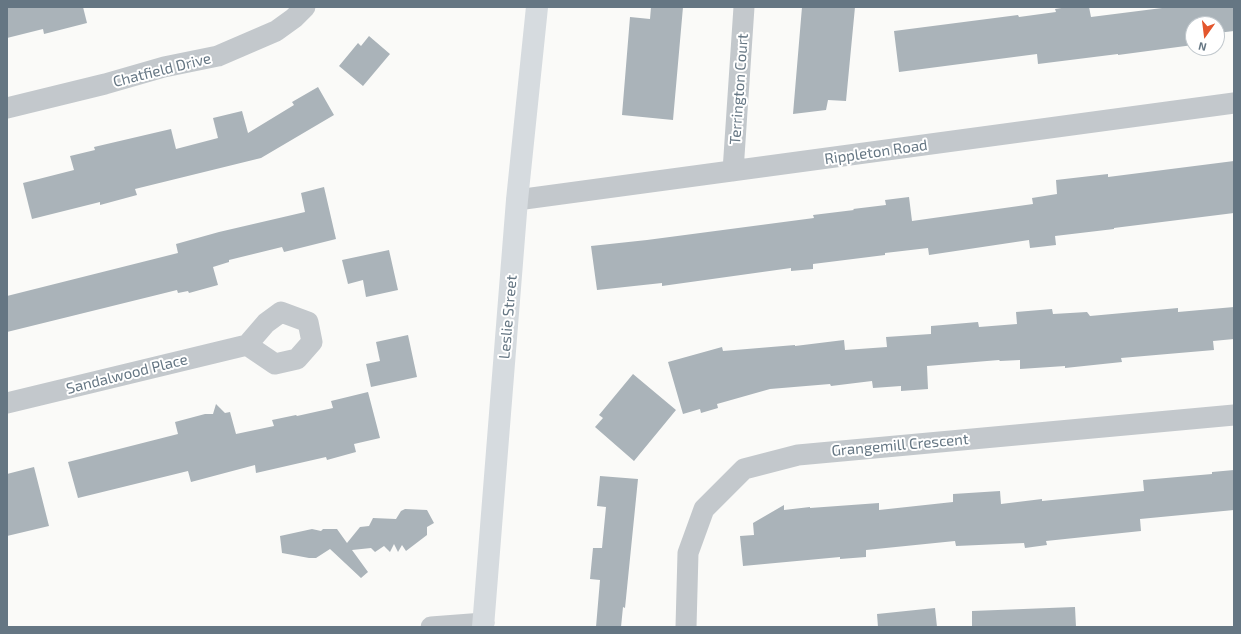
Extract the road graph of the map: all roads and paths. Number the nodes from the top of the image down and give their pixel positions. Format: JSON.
{"nodes":[{"id":1,"x":305,"y":7,"type":"edge"},
{"id":2,"x":537,"y":7,"type":"edge"},
{"id":3,"x":744,"y":7,"type":"edge"},
{"id":4,"x":1234,"y":103,"type":"edge"},
{"id":5,"x":7,"y":108,"type":"edge"},
{"id":6,"x":733,"y":171,"type":"junction"},
{"id":7,"x":517,"y":200,"type":"junction"},
{"id":8,"x":247,"y":345,"type":"dead end"},
{"id":9,"x":7,"y":403,"type":"edge"},
{"id":10,"x":1234,"y":415,"type":"edge"},
{"id":11,"x":483,"y":625,"type":"edge"},
{"id":12,"x":431,"y":627,"type":"edge"},
{"id":13,"x":686,"y":627,"type":"edge"}],
"edges":[{"from":1,"to":5,"type":"street","name":"Chatfield Drive"},
{"from":2,"to":7,"type":"main road","name":"Leslie Street"},
{"from":3,"to":6,"type":"street","name":"Terrington Court"},
{"from":4,"to":6,"type":"street","name":"Rippleton Road"},
{"from":6,"to":7,"type":"street","name":"Rippleton Road"},
{"from":7,"to":11,"type":"main road","name":"Leslie Street"},
{"from":8,"to":9,"type":"street","name":"Sandalwood Place"},
{"from":10,"to":13,"type":"street","name":"Grangemill Crescent"},
{"from":11,"to":12,"type":"street"}]}
